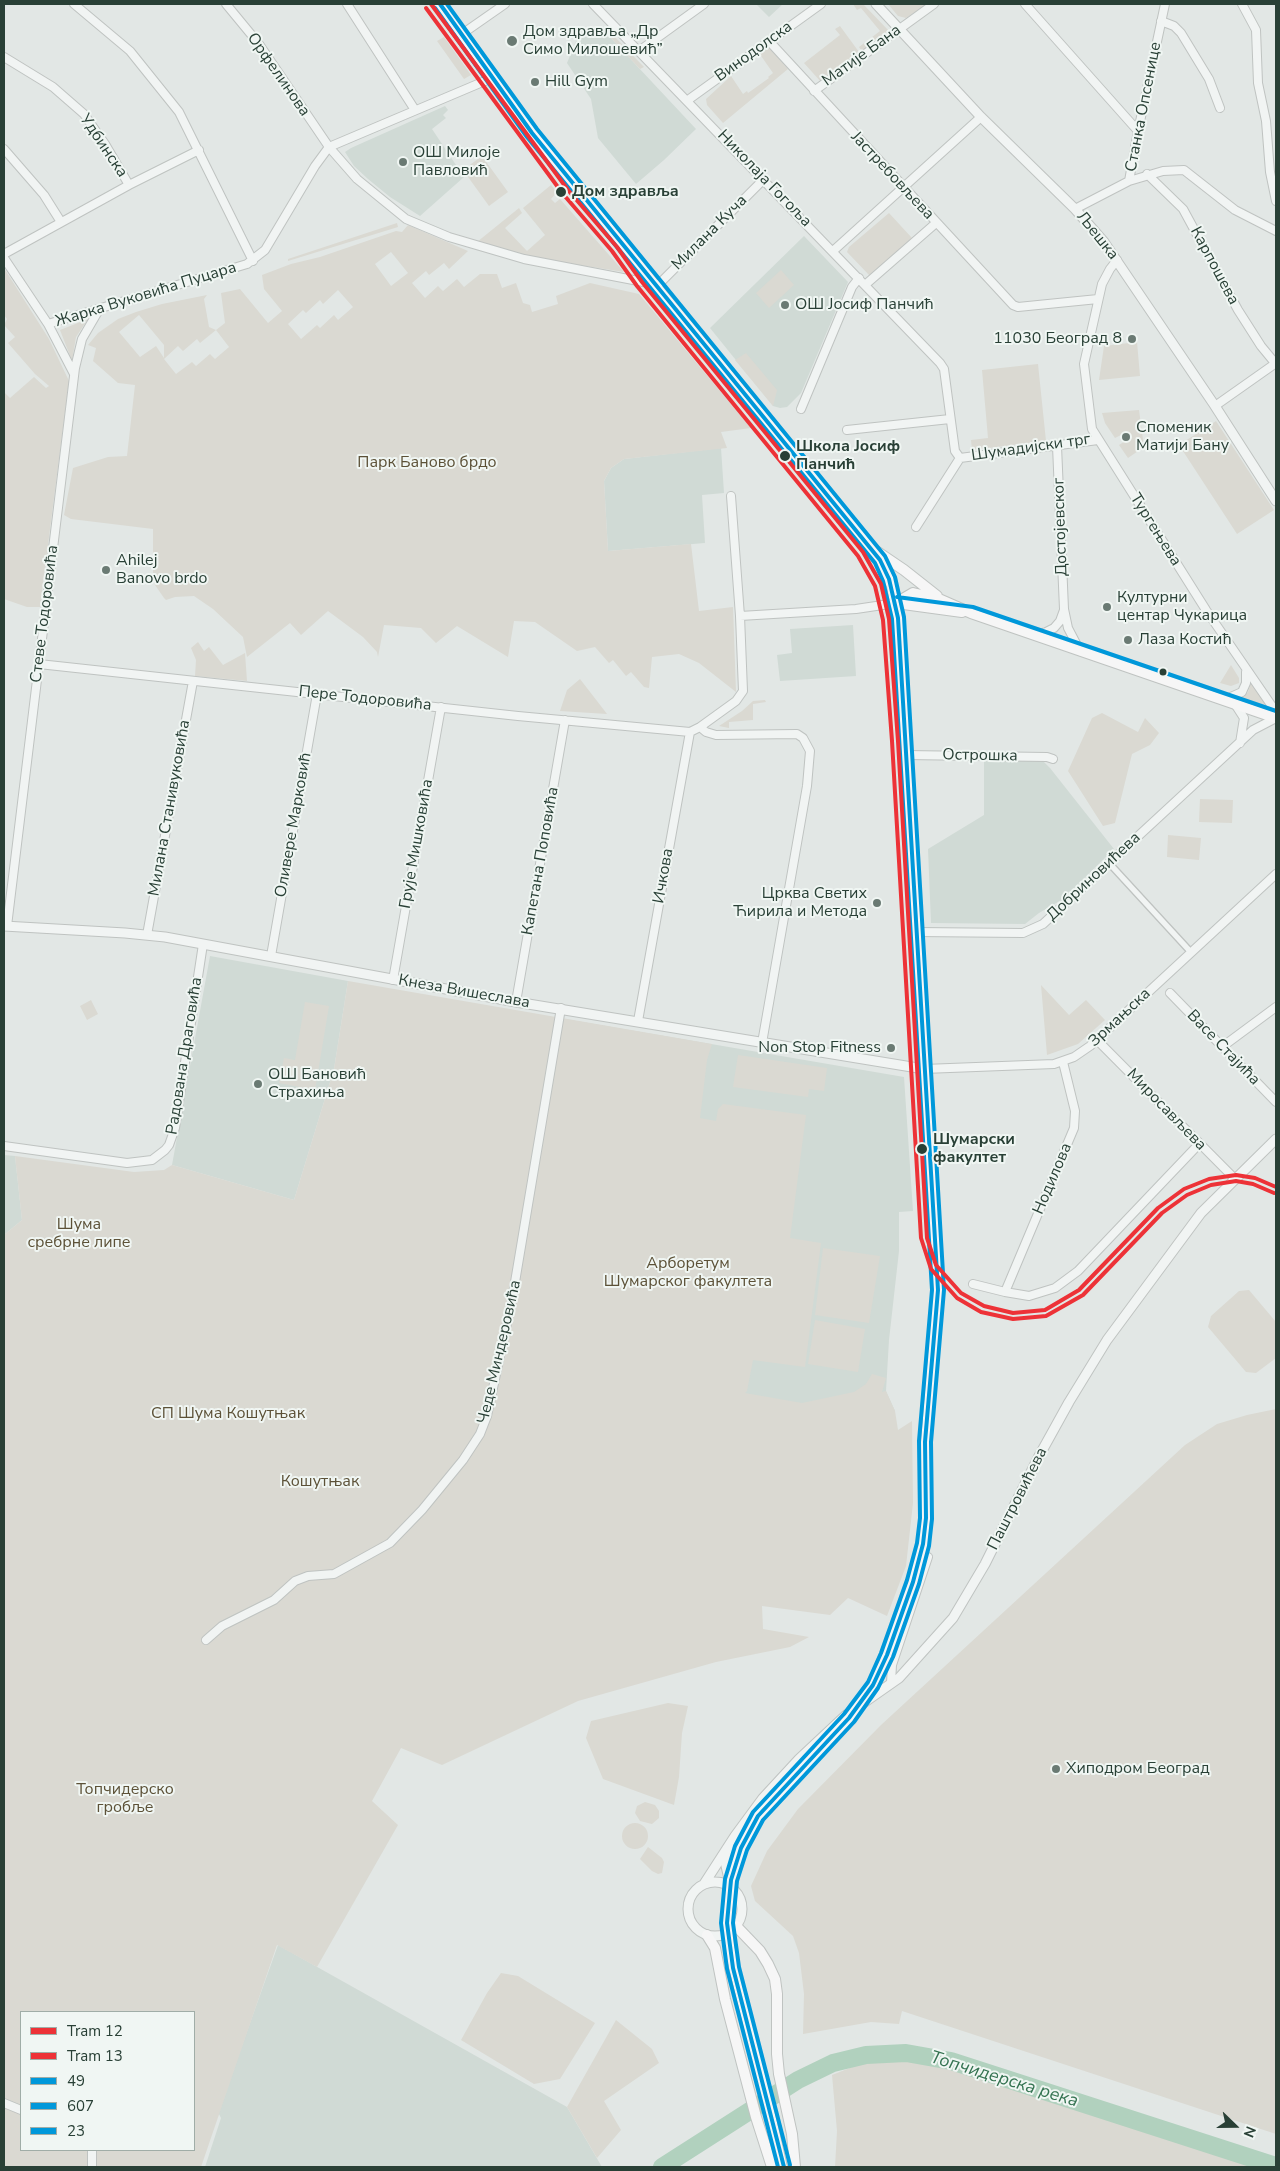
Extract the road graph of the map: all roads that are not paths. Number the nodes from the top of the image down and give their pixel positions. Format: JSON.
{"nodes":[{"id":1,"x":74,"y":4,"type":"edge"},
{"id":2,"x":226,"y":4,"type":"edge"},
{"id":3,"x":347,"y":4,"type":"edge"},
{"id":4,"x":440,"y":4,"type":"edge"},
{"id":5,"x":505,"y":4,"type":"edge"},
{"id":6,"x":593,"y":4,"type":"edge"},
{"id":7,"x":704,"y":4,"type":"edge"},
{"id":8,"x":821,"y":4,"type":"edge"},
{"id":9,"x":876,"y":4,"type":"edge"},
{"id":10,"x":934,"y":4,"type":"edge"},
{"id":11,"x":1025,"y":4,"type":"edge"},
{"id":12,"x":1165,"y":4,"type":"edge"},
{"id":13,"x":1242,"y":4,"type":"edge"},
{"id":14,"x":1161,"y":21,"type":"junction"},
{"id":15,"x":900,"y":29,"type":"junction"},
{"id":16,"x":462,"y":34,"type":"junction"},
{"id":17,"x":769,"y":42,"type":"junction"},
{"id":18,"x":640,"y":51,"type":"junction"},
{"id":19,"x":4,"y":57,"type":"edge"},
{"id":20,"x":492,"y":78,"type":"junction"},
{"id":21,"x":814,"y":91,"type":"junction"},
{"id":22,"x":688,"y":100,"type":"junction"},
{"id":23,"x":1220,"y":108,"type":"dead end"},
{"id":24,"x":415,"y":110,"type":"junction"},
{"id":25,"x":981,"y":118,"type":"junction"},
{"id":26,"x":1138,"y":131,"type":"junction"},
{"id":27,"x":329,"y":147,"type":"junction"},
{"id":28,"x":4,"y":149,"type":"edge"},
{"id":29,"x":199,"y":150,"type":"junction"},
{"id":30,"x":1147,"y":174,"type":"junction"},
{"id":31,"x":764,"y":179,"type":"junction"},
{"id":32,"x":1129,"y":181,"type":"junction"},
{"id":33,"x":129,"y":185,"type":"junction"},
{"id":34,"x":903,"y":187,"type":"junction"},
{"id":35,"x":1276,"y":201,"type":"edge"},
{"id":36,"x":1075,"y":209,"type":"junction"},
{"id":37,"x":61,"y":222,"type":"junction"},
{"id":38,"x":936,"y":223,"type":"junction"},
{"id":39,"x":1276,"y":231,"type":"edge"},
{"id":40,"x":833,"y":251,"type":"junction"},
{"id":41,"x":4,"y":254,"type":"edge"},
{"id":42,"x":4,"y":258,"type":"edge"},
{"id":43,"x":1117,"y":260,"type":"junction"},
{"id":44,"x":253,"y":261,"type":"junction"},
{"id":45,"x":858,"y":278,"type":"junction"},
{"id":46,"x":655,"y":285,"type":"junction"},
{"id":47,"x":865,"y":285,"type":"junction"},
{"id":48,"x":1098,"y":299,"type":"junction"},
{"id":49,"x":100,"y":308,"type":"junction"},
{"id":50,"x":48,"y":324,"type":"junction"},
{"id":51,"x":933,"y":356,"type":"joint"},
{"id":52,"x":1276,"y":363,"type":"edge"},
{"id":53,"x":74,"y":374,"type":"junction"},
{"id":54,"x":1215,"y":406,"type":"junction"},
{"id":55,"x":801,"y":409,"type":"dead end"},
{"id":56,"x":950,"y":419,"type":"junction"},
{"id":57,"x":847,"y":430,"type":"dead end"},
{"id":58,"x":1098,"y":440,"type":"junction"},
{"id":59,"x":1058,"y":446,"type":"junction"},
{"id":60,"x":960,"y":458,"type":"junction"},
{"id":61,"x":731,"y":496,"type":"dead end"},
{"id":62,"x":1276,"y":501,"type":"edge"},
{"id":63,"x":916,"y":527,"type":"dead end"},
{"id":64,"x":870,"y":547,"type":"junction"},
{"id":65,"x":939,"y":598,"type":"junction"},
{"id":66,"x":896,"y":603,"type":"junction"},
{"id":67,"x":1064,"y":608,"type":"junction"},
{"id":68,"x":971,"y":614,"type":"junction"},
{"id":69,"x":740,"y":616,"type":"junction"},
{"id":70,"x":1032,"y":635,"type":"junction"},
{"id":71,"x":1080,"y":651,"type":"junction"},
{"id":72,"x":39,"y":664,"type":"junction"},
{"id":73,"x":1246,"y":670,"type":"junction"},
{"id":74,"x":193,"y":680,"type":"junction"},
{"id":75,"x":317,"y":694,"type":"junction"},
{"id":76,"x":1224,"y":700,"type":"junction"},
{"id":77,"x":1235,"y":704,"type":"junction"},
{"id":78,"x":441,"y":707,"type":"junction"},
{"id":79,"x":1276,"y":712,"type":"edge"},
{"id":80,"x":1276,"y":718,"type":"edge"},
{"id":81,"x":565,"y":720,"type":"junction"},
{"id":82,"x":700,"y":727,"type":"junction"},
{"id":83,"x":690,"y":732,"type":"junction"},
{"id":84,"x":1240,"y":743,"type":"junction"},
{"id":85,"x":906,"y":755,"type":"junction"},
{"id":86,"x":1053,"y":759,"type":"dead end"},
{"id":87,"x":1109,"y":863,"type":"junction"},
{"id":88,"x":1276,"y":874,"type":"edge"},
{"id":89,"x":6,"y":926,"type":"edge"},
{"id":90,"x":916,"y":932,"type":"junction"},
{"id":91,"x":147,"y":935,"type":"junction"},
{"id":92,"x":203,"y":944,"type":"junction"},
{"id":93,"x":1188,"y":949,"type":"dead end"},
{"id":94,"x":271,"y":956,"type":"junction"},
{"id":95,"x":393,"y":980,"type":"junction"},
{"id":96,"x":1170,"y":993,"type":"dead end"},
{"id":97,"x":516,"y":1002,"type":"junction"},
{"id":98,"x":1276,"y":1007,"type":"edge"},
{"id":99,"x":561,"y":1008,"type":"junction"},
{"id":100,"x":638,"y":1021,"type":"junction"},
{"id":101,"x":1097,"y":1040,"type":"junction"},
{"id":102,"x":762,"y":1043,"type":"junction"},
{"id":103,"x":1222,"y":1047,"type":"junction"},
{"id":104,"x":1063,"y":1062,"type":"junction"},
{"id":105,"x":924,"y":1069,"type":"junction"},
{"id":106,"x":1276,"y":1102,"type":"edge"},
{"id":107,"x":1276,"y":1139,"type":"edge"},
{"id":108,"x":1199,"y":1144,"type":"junction"},
{"id":109,"x":4,"y":1146,"type":"edge"},
{"id":110,"x":1234,"y":1179,"type":"junction"},
{"id":111,"x":973,"y":1284,"type":"dead end"},
{"id":112,"x":1005,"y":1292,"type":"junction"},
{"id":113,"x":928,"y":1557,"type":"dead end"},
{"id":114,"x":206,"y":1640,"type":"dead end"},
{"id":115,"x":891,"y":1683,"type":"junction"},
{"id":116,"x":735,"y":1836,"type":"junction"},
{"id":117,"x":704,"y":1884,"type":"junction"},
{"id":118,"x":731,"y":1888,"type":"junction"},
{"id":119,"x":736,"y":1926,"type":"junction"},
{"id":120,"x":707,"y":1935,"type":"junction"},
{"id":121,"x":4,"y":2103,"type":"edge"},
{"id":122,"x":20,"y":2110,"type":"edge"},
{"id":123,"x":92,"y":2151,"type":"edge"},
{"id":124,"x":782,"y":2165,"type":"edge"},
{"id":125,"x":92,"y":2167,"type":"edge"},
{"id":126,"x":772,"y":2167,"type":"edge"},
{"id":127,"x":795,"y":2167,"type":"edge"}],
"edges":[{"from":1,"to":29,"type":"street"},
{"from":2,"to":27,"type":"street","name":"Орфелинова"},
{"from":3,"to":24,"type":"street"},
{"from":4,"to":16,"type":"main road"},
{"from":5,"to":16,"type":"street"},
{"from":6,"to":18,"type":"street","name":"Николаја Гогоља"},
{"from":7,"to":18,"type":"street"},
{"from":8,"to":17,"type":"street","name":"Винодолска"},
{"from":9,"to":15,"type":"street","name":"Љешка"},
{"from":10,"to":15,"type":"street","name":"Матије Бана"},
{"from":11,"to":26,"type":"street"},
{"from":12,"to":14,"type":"street","name":"Станка Опсенице"},
{"from":13,"to":35,"type":"street"},
{"from":14,"to":23,"type":"street"},
{"from":14,"to":26,"type":"street","name":"Станка Опсенице"},
{"from":15,"to":21,"type":"street","name":"Матије Бана"},
{"from":15,"to":25,"type":"street","name":"Љешка"},
{"from":16,"to":20,"type":"main road"},
{"from":17,"to":21,"type":"street","name":"Јастребовљева"},
{"from":17,"to":22,"type":"street","name":"Винодолска"},
{"from":18,"to":22,"type":"street","name":"Николаја Гогоља"},
{"from":19,"to":33,"type":"street","name":"Удбинска"},
{"from":20,"to":24,"type":"street"},
{"from":20,"to":46,"type":"main road"},
{"from":21,"to":34,"type":"street","name":"Јастребовљева"},
{"from":22,"to":31,"type":"street","name":"Николаја Гогоља"},
{"from":24,"to":27,"type":"street"},
{"from":25,"to":34,"type":"street"},
{"from":25,"to":36,"type":"street","name":"Љешка"},
{"from":26,"to":32,"type":"street","name":"Станка Опсенице"},
{"from":27,"to":44,"type":"street","name":"Жарка Вуковића Пуцара"},
{"from":27,"to":46,"type":"street"},
{"from":28,"to":37,"type":"street"},
{"from":29,"to":33,"type":"street"},
{"from":29,"to":44,"type":"street"},
{"from":30,"to":32,"type":"street"},
{"from":30,"to":39,"type":"street"},
{"from":30,"to":52,"type":"street","name":"Карпошева"},
{"from":31,"to":40,"type":"street","name":"Николаја Гогоља"},
{"from":31,"to":46,"type":"street","name":"Милана Куча"},
{"from":32,"to":36,"type":"street","name":"Станка Опсенице"},
{"from":33,"to":37,"type":"street"},
{"from":34,"to":38,"type":"street","name":"Јастребовљева"},
{"from":34,"to":40,"type":"street"},
{"from":36,"to":43,"type":"street","name":"Љешка"},
{"from":37,"to":41,"type":"street"},
{"from":38,"to":47,"type":"street"},
{"from":38,"to":48,"type":"street","name":"Јастребовљева"},
{"from":40,"to":45,"type":"street","name":"Николаја Гогоља"},
{"from":42,"to":50,"type":"street"},
{"from":43,"to":48,"type":"street","name":"Шумадијски трг"},
{"from":43,"to":54,"type":"street","name":"Љешка"},
{"from":44,"to":49,"type":"street","name":"Жарка Вуковића Пуцара"},
{"from":45,"to":47,"type":"street","name":"Николаја Гогоља"},
{"from":45,"to":55,"type":"street"},
{"from":46,"to":64,"type":"main road"},
{"from":47,"to":51,"type":"street","name":"Николаја Гогоља"},
{"from":48,"to":58,"type":"street","name":"Шумадијски трг"},
{"from":49,"to":50,"type":"street","name":"Жарка Вуковића Пуцара"},
{"from":49,"to":53,"type":"street","name":"Стеве Тодоровића"},
{"from":50,"to":53,"type":"street"},
{"from":51,"to":56,"type":"street","name":"Шумадијски трг"},
{"from":52,"to":54,"type":"street"},
{"from":53,"to":72,"type":"street","name":"Стеве Тодоровића"},
{"from":54,"to":62,"type":"street","name":"Љешка"},
{"from":56,"to":57,"type":"street"},
{"from":56,"to":60,"type":"street","name":"Шумадијски трг"},
{"from":58,"to":59,"type":"street","name":"Шумадијски трг"},
{"from":58,"to":73,"type":"street","name":"Тургењева"},
{"from":59,"to":60,"type":"street","name":"Шумадијски трг"},
{"from":59,"to":67,"type":"street","name":"Достојевског"},
{"from":60,"to":63,"type":"street"},
{"from":61,"to":69,"type":"street"},
{"from":64,"to":65,"type":"main road"},
{"from":64,"to":66,"type":"main road"},
{"from":65,"to":66,"type":"main road"},
{"from":65,"to":68,"type":"main road"},
{"from":66,"to":68,"type":"main road"},
{"from":66,"to":69,"type":"street"},
{"from":66,"to":85,"type":"main road"},
{"from":67,"to":70,"type":"street"},
{"from":67,"to":71,"type":"street","name":"Достојевског"},
{"from":68,"to":70,"type":"main road"},
{"from":69,"to":82,"type":"street"},
{"from":70,"to":71,"type":"main road"},
{"from":71,"to":76,"type":"main road"},
{"from":72,"to":74,"type":"street","name":"Пере Тодоровића"},
{"from":72,"to":89,"type":"street","name":"Стеве Тодоровића"},
{"from":73,"to":76,"type":"street"},
{"from":73,"to":79,"type":"street","name":"Тургењева"},
{"from":74,"to":75,"type":"street","name":"Пере Тодоровића"},
{"from":74,"to":91,"type":"street","name":"Милана Станивуковића"},
{"from":75,"to":78,"type":"street","name":"Пере Тодоровића"},
{"from":75,"to":94,"type":"street","name":"Оливере Марковић"},
{"from":76,"to":77,"type":"main road"},
{"from":77,"to":80,"type":"main road"},
{"from":77,"to":84,"type":"street"},
{"from":78,"to":81,"type":"street","name":"Пере Тодоровића"},
{"from":78,"to":95,"type":"street","name":"Грује Мишковића"},
{"from":80,"to":84,"type":"street","name":"Добриновићева"},
{"from":81,"to":83,"type":"street","name":"Пере Тодоровића"},
{"from":81,"to":97,"type":"street","name":"Капетана Поповића"},
{"from":82,"to":83,"type":"street"},
{"from":82,"to":102,"type":"street"},
{"from":83,"to":100,"type":"street","name":"Ичкова"},
{"from":84,"to":87,"type":"street","name":"Добриновићева"},
{"from":85,"to":86,"type":"street","name":"Острошка"},
{"from":85,"to":90,"type":"main road"},
{"from":87,"to":90,"type":"street","name":"Добриновићева"},
{"from":87,"to":93,"type":"street"},
{"from":88,"to":101,"type":"street","name":"Зрмањска"},
{"from":89,"to":91,"type":"street","name":"Кнеза Вишеслава"},
{"from":90,"to":105,"type":"main road"},
{"from":91,"to":92,"type":"street","name":"Кнеза Вишеслава"},
{"from":92,"to":94,"type":"street","name":"Кнеза Вишеслава"},
{"from":92,"to":109,"type":"street","name":"Радована Драговића"},
{"from":94,"to":95,"type":"street","name":"Кнеза Вишеслава"},
{"from":95,"to":97,"type":"street","name":"Кнеза Вишеслава"},
{"from":96,"to":103,"type":"street","name":"Васе Стајића"},
{"from":97,"to":99,"type":"street","name":"Кнеза Вишеслава"},
{"from":98,"to":103,"type":"street"},
{"from":99,"to":100,"type":"street","name":"Кнеза Вишеслава"},
{"from":99,"to":114,"type":"street","name":"Чеде Миндеровића"},
{"from":100,"to":102,"type":"street","name":"Кнеза Вишеслава"},
{"from":101,"to":104,"type":"street","name":"Зрмањска"},
{"from":101,"to":108,"type":"street","name":"Миросављева"},
{"from":102,"to":105,"type":"street","name":"Кнеза Вишеслава"},
{"from":103,"to":106,"type":"street","name":"Васе Стајића"},
{"from":104,"to":105,"type":"street","name":"Зрмањска"},
{"from":104,"to":112,"type":"street","name":"Нодилова"},
{"from":105,"to":124,"type":"main road","bridge":true},
{"from":107,"to":110,"type":"street","name":"Паштровићева"},
{"from":108,"to":110,"type":"street","name":"Миросављева"},
{"from":108,"to":112,"type":"street"},
{"from":110,"to":115,"type":"street","name":"Паштровићева"},
{"from":111,"to":112,"type":"street"},
{"from":113,"to":115,"type":"street"},
{"from":115,"to":116,"type":"street","name":"Паштровићева"},
{"from":116,"to":117,"type":"street","name":"Паштровићева"},
{"from":116,"to":118,"type":"street","name":"Паштровићева"},
{"from":117,"to":118,"type":"street"},
{"from":117,"to":120,"type":"street"},
{"from":118,"to":119,"type":"street"},
{"from":119,"to":120,"type":"street"},
{"from":119,"to":127,"type":"main road"},
{"from":120,"to":126,"type":"main road"},
{"from":121,"to":122,"type":"street"},
{"from":123,"to":125,"type":"street"}]}
